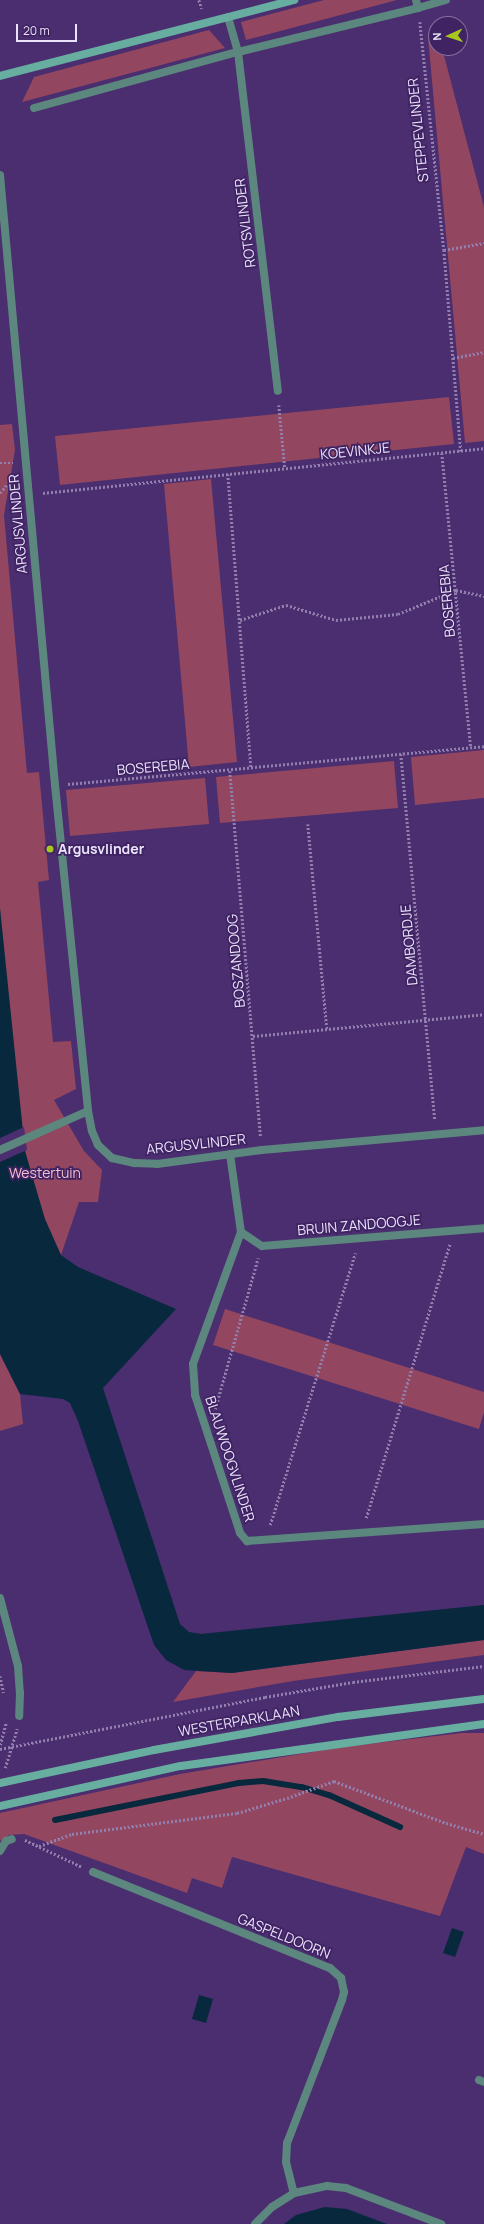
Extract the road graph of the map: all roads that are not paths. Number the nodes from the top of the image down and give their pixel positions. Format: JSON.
{"nodes":[{"id":1,"x":294,"y":0,"type":"edge"},
{"id":2,"x":446,"y":0,"type":"edge"},
{"id":3,"x":417,"y":4,"type":"edge"},
{"id":4,"x":228,"y":17,"type":"junction"},
{"id":5,"x":238,"y":52,"type":"junction"},
{"id":6,"x":0,"y":76,"type":"edge"},
{"id":7,"x":34,"y":108,"type":"dead end"},
{"id":8,"x":0,"y":176,"type":"edge"},
{"id":9,"x":278,"y":391,"type":"road end"},
{"id":10,"x":88,"y":1111,"type":"junction"},
{"id":11,"x":484,"y":1130,"type":"edge"},
{"id":12,"x":0,"y":1150,"type":"edge"},
{"id":13,"x":230,"y":1154,"type":"junction"},
{"id":14,"x":484,"y":1228,"type":"edge"},
{"id":15,"x":241,"y":1232,"type":"junction"},
{"id":16,"x":484,"y":1524,"type":"edge"},
{"id":17,"x":0,"y":1598,"type":"edge"},
{"id":18,"x":484,"y":1699,"type":"edge"},
{"id":19,"x":19,"y":1716,"type":"road end"},
{"id":20,"x":484,"y":1724,"type":"edge"},
{"id":21,"x":0,"y":1783,"type":"edge"},
{"id":22,"x":0,"y":1806,"type":"edge"},
{"id":23,"x":12,"y":1839,"type":"road end"},
{"id":24,"x":0,"y":1851,"type":"edge"},
{"id":25,"x":93,"y":1872,"type":"road end"},
{"id":26,"x":294,"y":2193,"type":"junction"},
{"id":27,"x":255,"y":2224,"type":"edge"},
{"id":28,"x":441,"y":2224,"type":"edge"}],
"edges":[{"from":1,"to":4,"type":"main road"},
{"from":2,"to":3,"type":"street"},
{"from":3,"to":5,"type":"street"},
{"from":4,"to":5,"type":"street","name":"ROTSVLINDER"},
{"from":4,"to":6,"type":"main road"},
{"from":5,"to":7,"type":"street"},
{"from":5,"to":9,"type":"street","name":"ROTSVLINDER"},
{"from":8,"to":10,"type":"street","name":"ARGUSVLINDER"},
{"from":10,"to":12,"type":"street"},
{"from":10,"to":13,"type":"street","name":"ARGUSVLINDER"},
{"from":11,"to":13,"type":"street","name":"ARGUSVLINDER"},
{"from":13,"to":15,"type":"street","name":"BLAUWOOGVLINDER"},
{"from":14,"to":15,"type":"street","name":"BRUIN ZANDOOGJE"},
{"from":15,"to":16,"type":"street","name":"BLAUWOOGVLINDER"},
{"from":17,"to":19,"type":"street"},
{"from":18,"to":21,"type":"main road","name":"WESTERPARKLAAN"},
{"from":20,"to":22,"type":"main road"},
{"from":23,"to":24,"type":"street"},
{"from":25,"to":26,"type":"street","name":"GASPELDOORN"},
{"from":26,"to":27,"type":"street"},
{"from":26,"to":28,"type":"street"}]}
